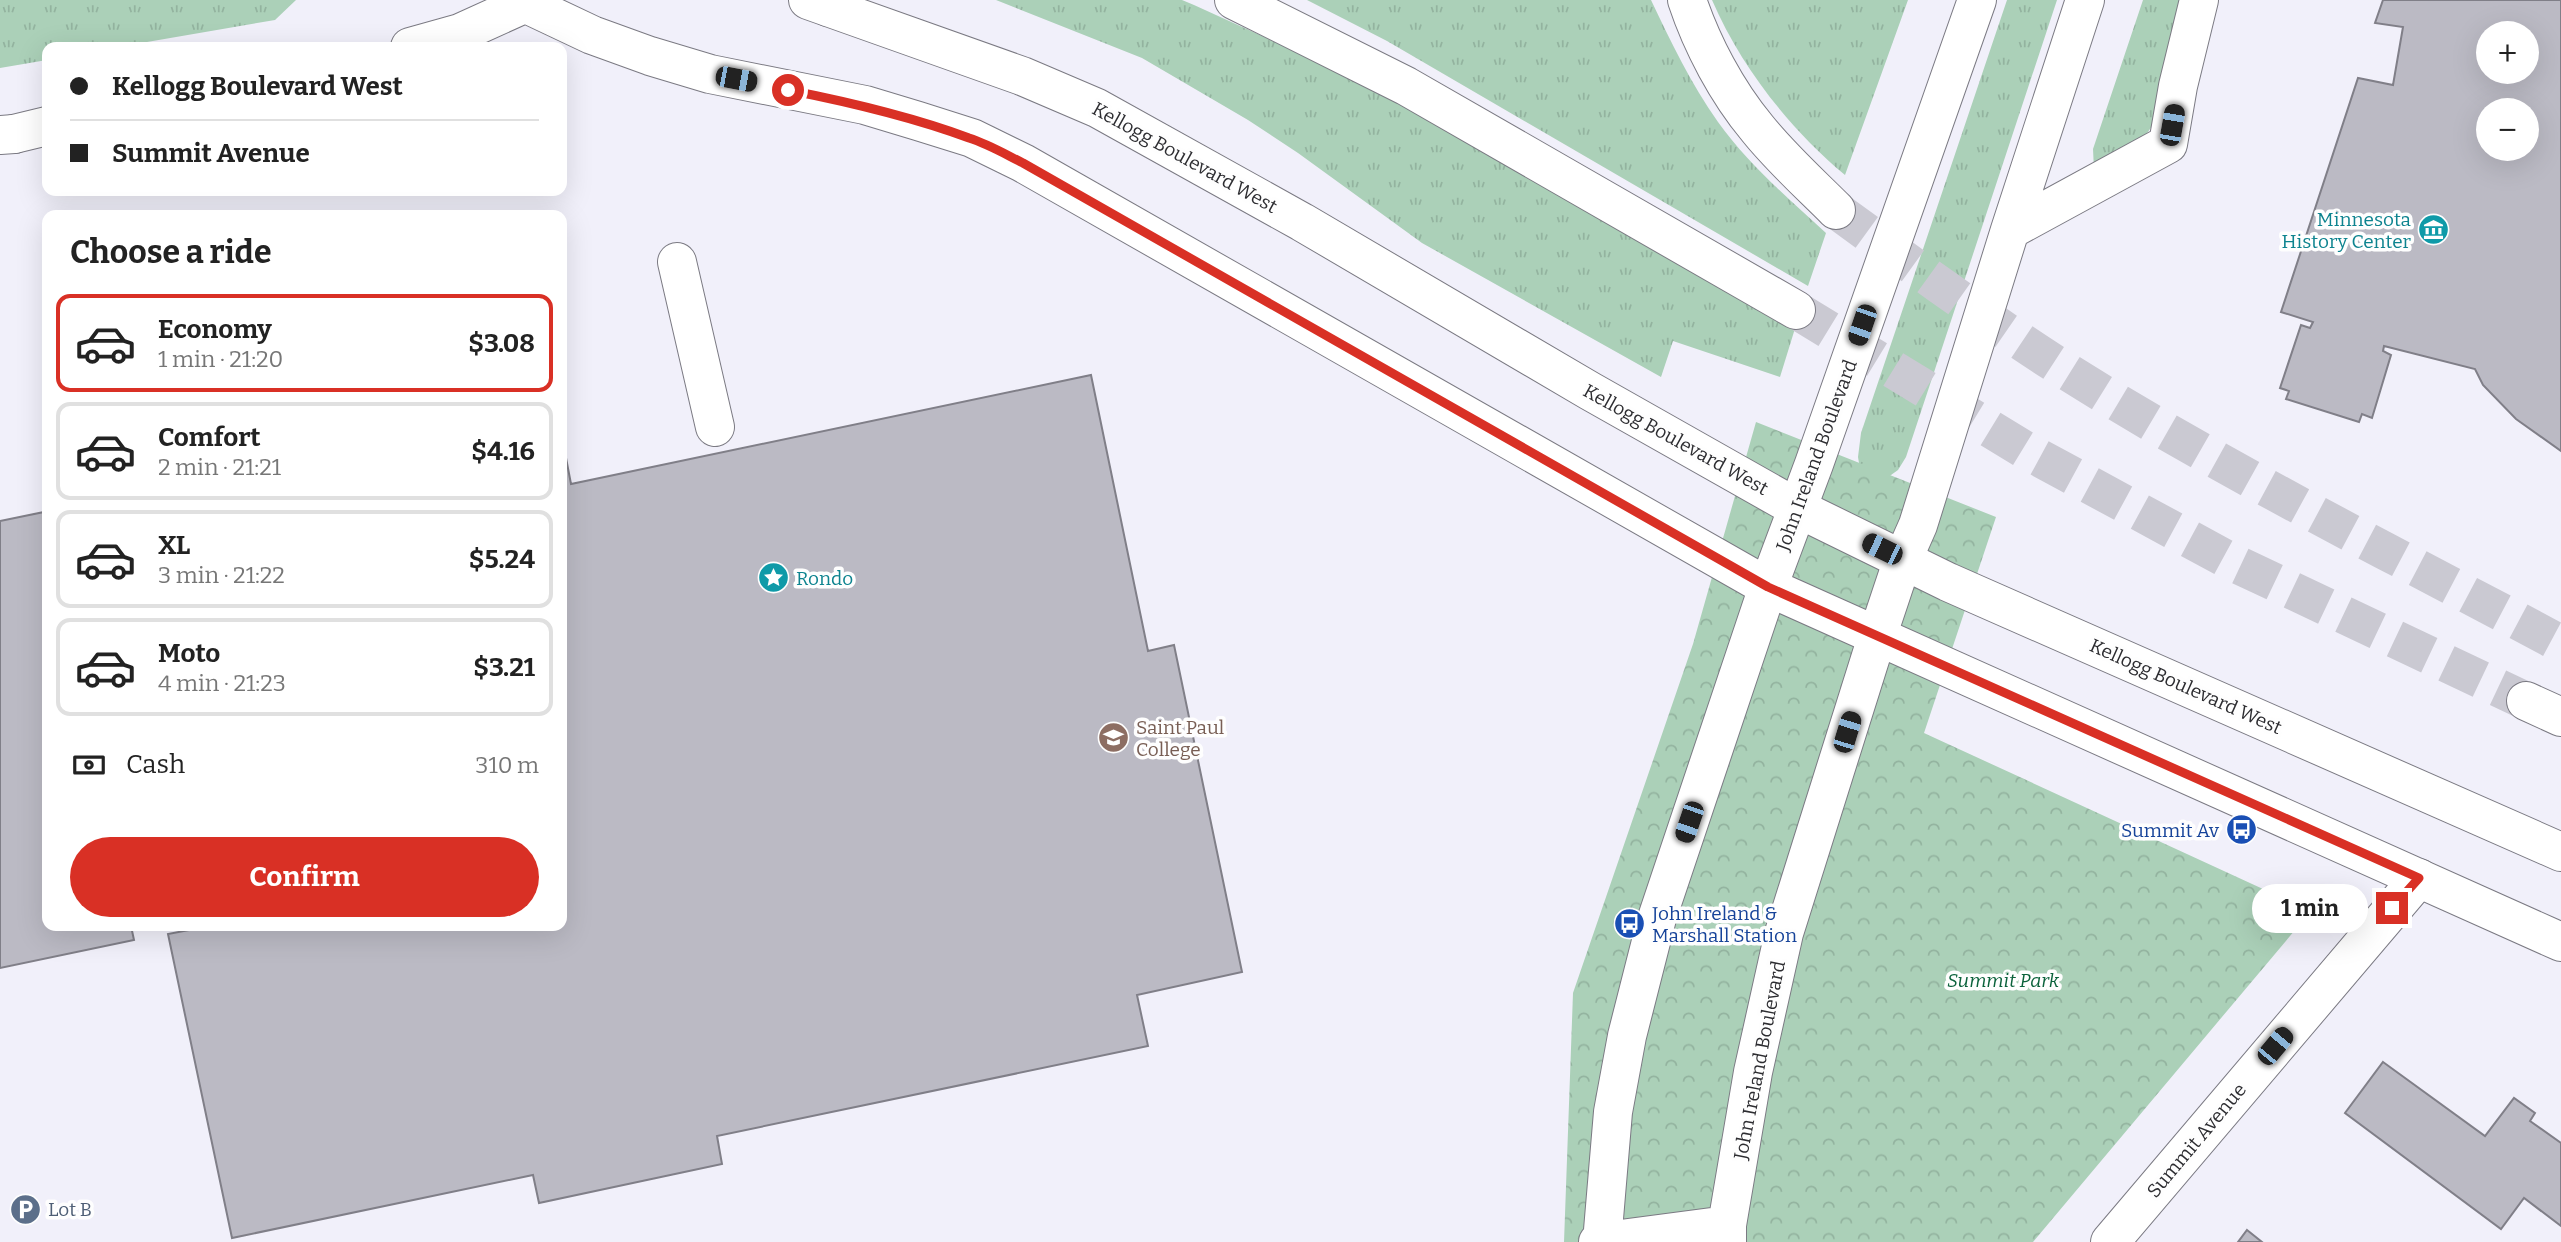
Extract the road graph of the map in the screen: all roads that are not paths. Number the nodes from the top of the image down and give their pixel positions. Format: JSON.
{"nodes":[{"id":1,"x":1234,"y":0,"type":"edge"},
{"id":2,"x":1687,"y":0,"type":"edge"},
{"id":3,"x":1977,"y":0,"type":"edge"},
{"id":4,"x":2085,"y":0,"type":"edge"},
{"id":5,"x":2199,"y":0,"type":"edge"},
{"id":6,"x":524,"y":1,"type":"edge"},
{"id":7,"x":818,"y":2,"type":"edge"},
{"id":8,"x":428,"y":42,"type":"edge"},
{"id":9,"x":1836,"y":210,"type":"tunnel mouth"},
{"id":10,"x":2010,"y":230,"type":"junction"},
{"id":11,"x":677,"y":262,"type":"dead end"},
{"id":12,"x":1796,"y":310,"type":"tunnel mouth"},
{"id":13,"x":715,"y":427,"type":"dead end"},
{"id":14,"x":1797,"y":508,"type":"junction"},
{"id":15,"x":1903,"y":559,"type":"junction"},
{"id":16,"x":1768,"y":587,"type":"junction"},
{"id":17,"x":1877,"y":637,"type":"junction"},
{"id":18,"x":2526,"y":701,"type":"tunnel mouth"},
{"id":19,"x":2561,"y":716,"type":"edge"},
{"id":20,"x":2561,"y":852,"type":"edge"},
{"id":21,"x":2419,"y":878,"type":"junction"},
{"id":22,"x":2561,"y":942,"type":"edge"},
{"id":23,"x":1727,"y":1233,"type":"edge"},
{"id":24,"x":1600,"y":1242,"type":"edge"},
{"id":25,"x":2109,"y":1242,"type":"edge"}],
"edges":[{"from":1,"to":12,"type":"main road"},
{"from":2,"to":9,"type":"main road"},
{"from":3,"to":14,"type":"main road","name":"John Ireland Boulevard"},
{"from":4,"to":10,"type":"main road","name":"John Ireland Boulevard"},
{"from":5,"to":10,"type":"main road"},
{"from":6,"to":8,"type":"main road"},
{"from":6,"to":16,"type":"main road"},
{"from":7,"to":14,"type":"main road","name":"Kellogg Boulevard West"},
{"from":10,"to":15,"type":"main road","name":"John Ireland Boulevard"},
{"from":11,"to":13,"type":"main road"},
{"from":14,"to":15,"type":"main road","name":"Kellogg Boulevard West"},
{"from":14,"to":16,"type":"main road","name":"John Ireland Boulevard"},
{"from":15,"to":17,"type":"main road","name":"John Ireland Boulevard"},
{"from":15,"to":20,"type":"main road","name":"Kellogg Boulevard West"},
{"from":16,"to":17,"type":"main road"},
{"from":16,"to":24,"type":"main road","name":"John Ireland Boulevard"},
{"from":17,"to":21,"type":"main road"},
{"from":17,"to":23,"type":"main road","name":"John Ireland Boulevard"},
{"from":18,"to":19,"type":"main road"},
{"from":21,"to":22,"type":"main road"},
{"from":21,"to":25,"type":"main road","name":"Summit Avenue"},
{"from":23,"to":24,"type":"main road"}]}
